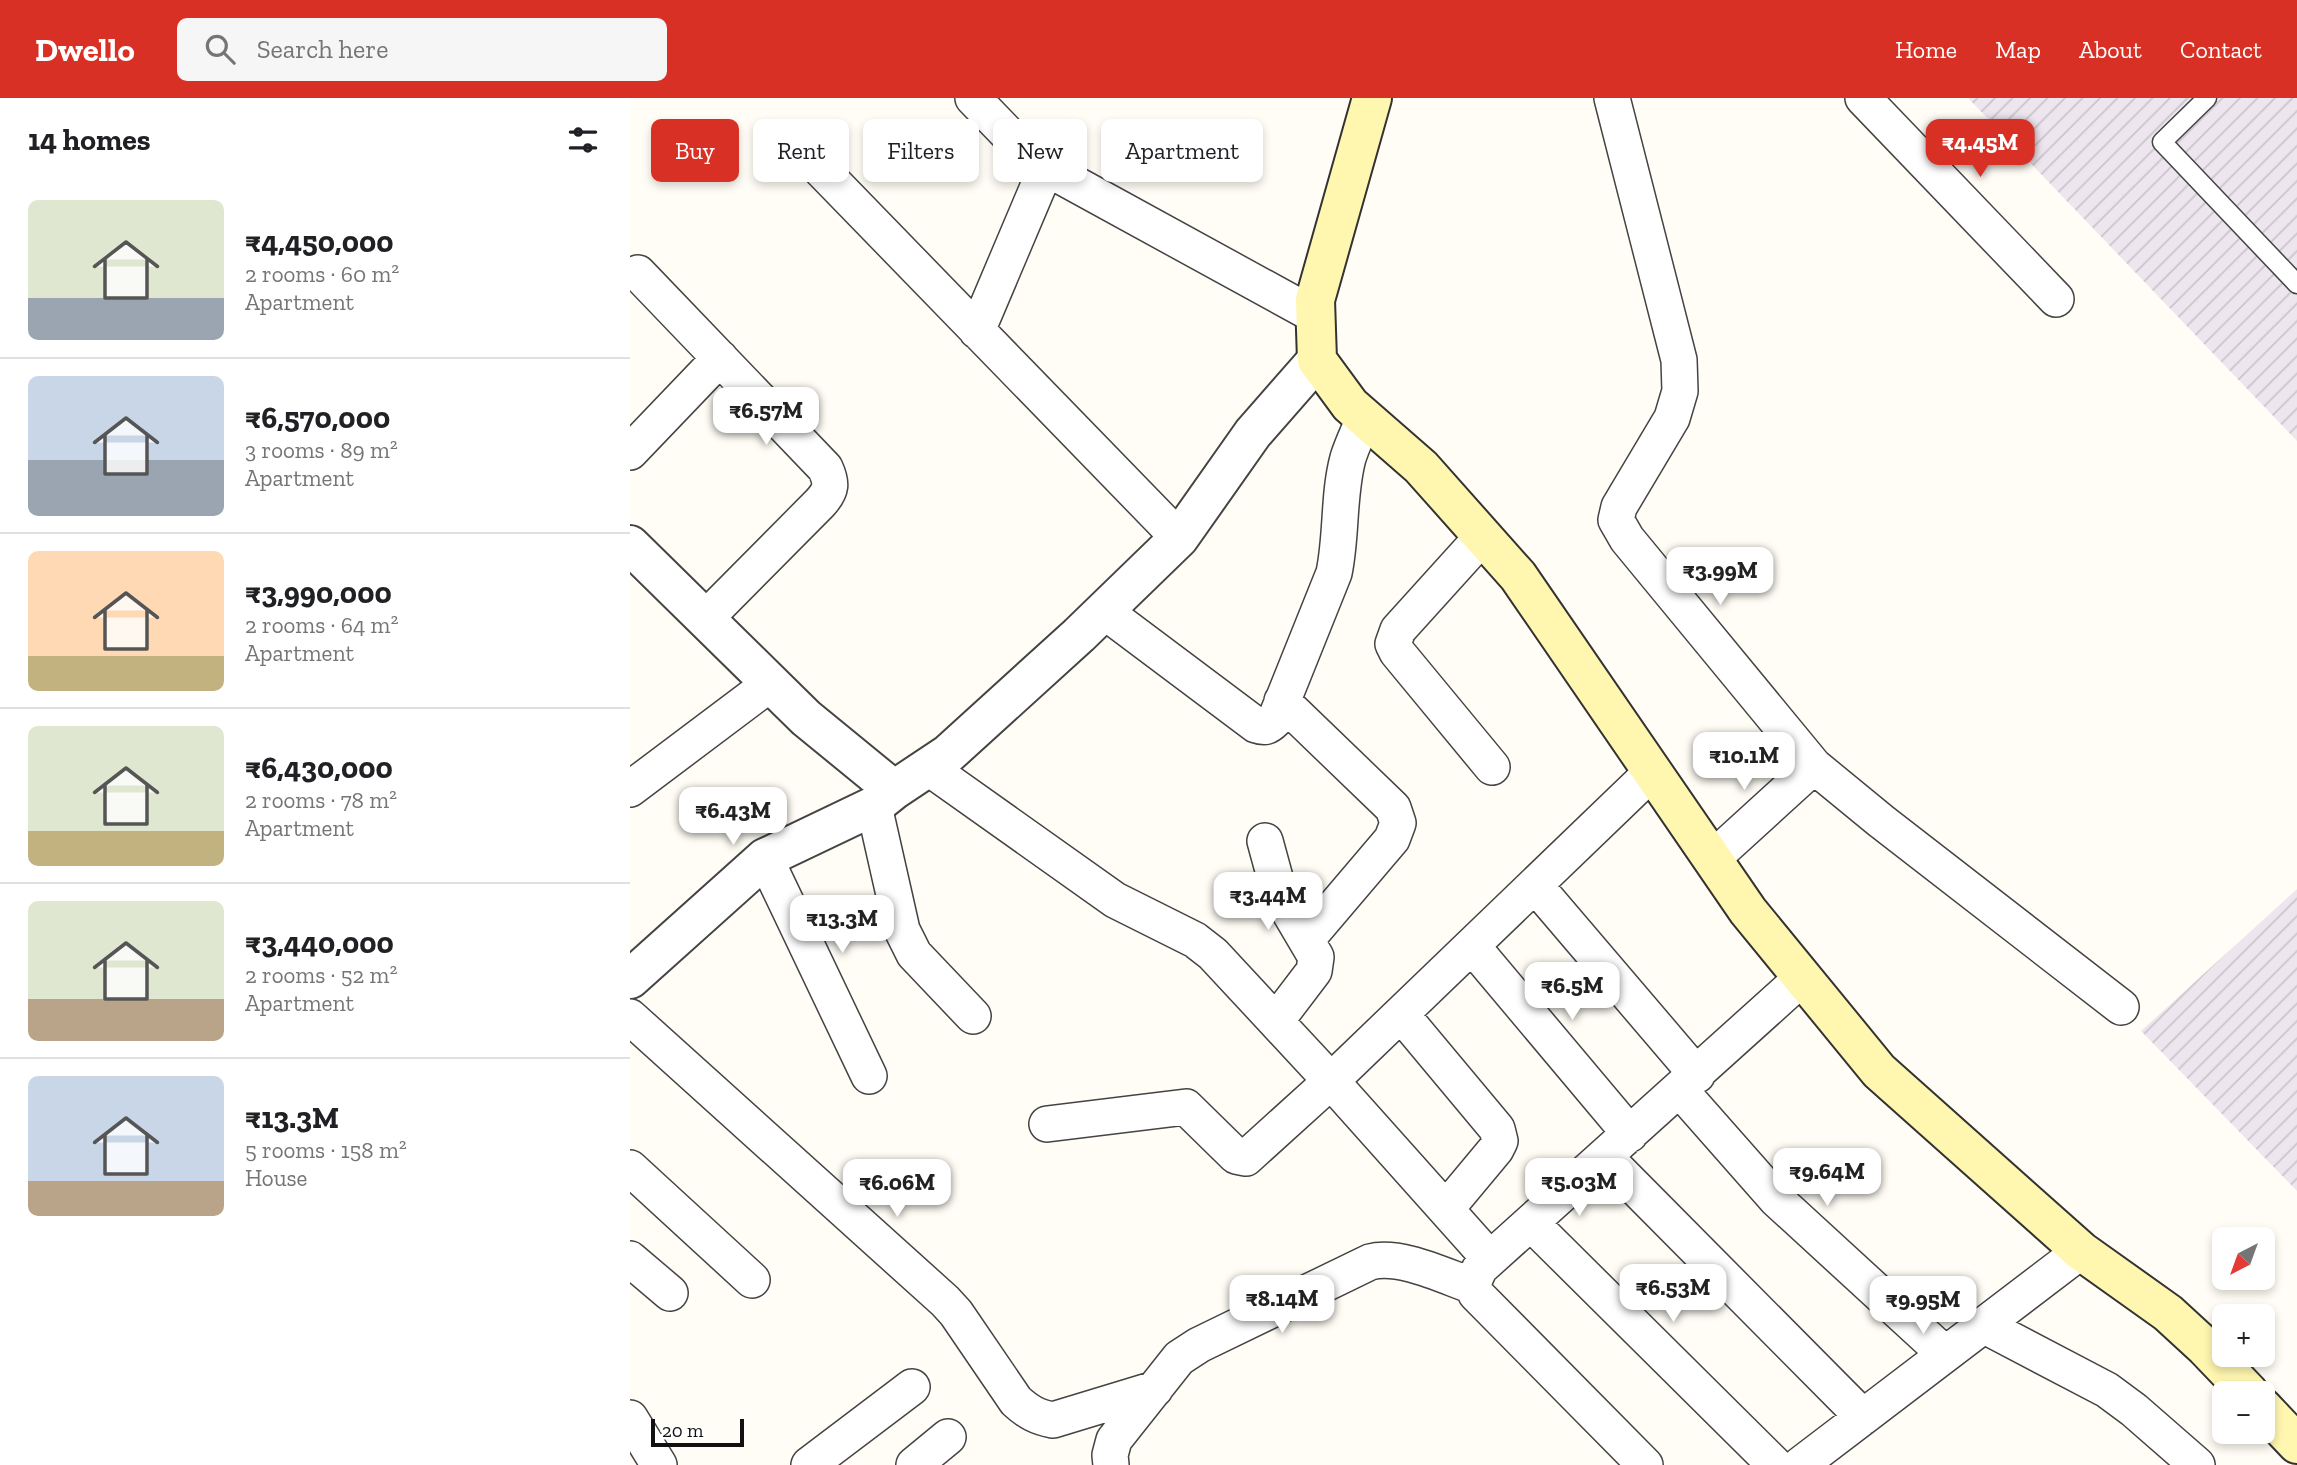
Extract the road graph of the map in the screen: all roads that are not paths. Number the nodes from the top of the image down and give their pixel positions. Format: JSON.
{"nodes":[{"id":1,"x":973,"y":98,"type":"edge"},
{"id":2,"x":1372,"y":98,"type":"edge"},
{"id":3,"x":1612,"y":98,"type":"edge"},
{"id":4,"x":1863,"y":98,"type":"edge"},
{"id":5,"x":2207,"y":98,"type":"edge"},
{"id":6,"x":993,"y":119,"type":"edge"},
{"id":7,"x":833,"y":182,"type":"edge"},
{"id":8,"x":1040,"y":182,"type":"edge"},
{"id":9,"x":1072,"y":182,"type":"edge"},
{"id":10,"x":638,"y":273,"type":"dead end"},
{"id":11,"x":2297,"y":284,"type":"edge"},
{"id":12,"x":2056,"y":299,"type":"dead end"},
{"id":13,"x":1316,"y":316,"type":"junction"},
{"id":14,"x":977,"y":331,"type":"junction"},
{"id":15,"x":720,"y":358,"type":"junction"},
{"id":16,"x":1317,"y":360,"type":"junction"},
{"id":17,"x":1364,"y":418,"type":"junction"},
{"id":18,"x":630,"y":452,"type":"edge"},
{"id":19,"x":1483,"y":536,"type":"junction"},
{"id":20,"x":1179,"y":538,"type":"junction"},
{"id":21,"x":630,"y":545,"type":"edge"},
{"id":22,"x":1104,"y":611,"type":"junction"},
{"id":23,"x":705,"y":619,"type":"junction"},
{"id":24,"x":771,"y":683,"type":"junction"},
{"id":25,"x":1282,"y":701,"type":"junction"},
{"id":26,"x":1814,"y":766,"type":"junction"},
{"id":27,"x":1492,"y":767,"type":"dead end"},
{"id":28,"x":929,"y":768,"type":"junction"},
{"id":29,"x":1652,"y":772,"type":"junction"},
{"id":30,"x":635,"y":777,"type":"edge"},
{"id":31,"x":884,"y":798,"type":"junction"},
{"id":32,"x":1265,"y":841,"type":"dead end"},
{"id":33,"x":765,"y":858,"type":"junction"},
{"id":34,"x":1712,"y":859,"type":"junction"},
{"id":35,"x":1535,"y":885,"type":"junction"},
{"id":36,"x":1307,"y":939,"type":"junction"},
{"id":37,"x":1472,"y":946,"type":"junction"},
{"id":38,"x":1802,"y":978,"type":"junction"},
{"id":39,"x":630,"y":979,"type":"edge"},
{"id":40,"x":2121,"y":1007,"type":"dead end"},
{"id":41,"x":1401,"y":1014,"type":"junction"},
{"id":42,"x":973,"y":1016,"type":"dead end"},
{"id":43,"x":630,"y":1017,"type":"edge"},
{"id":44,"x":1276,"y":1021,"type":"junction"},
{"id":45,"x":869,"y":1076,"type":"dead end"},
{"id":46,"x":1331,"y":1081,"type":"junction"},
{"id":47,"x":1688,"y":1083,"type":"junction"},
{"id":48,"x":1047,"y":1124,"type":"dead end"},
{"id":49,"x":1630,"y":1134,"type":"junction"},
{"id":50,"x":1605,"y":1157,"type":"junction"},
{"id":51,"x":630,"y":1168,"type":"edge"},
{"id":52,"x":1446,"y":1209,"type":"junction"},
{"id":53,"x":1531,"y":1223,"type":"junction"},
{"id":54,"x":2081,"y":1251,"type":"junction"},
{"id":55,"x":630,"y":1259,"type":"edge"},
{"id":56,"x":1482,"y":1273,"type":"junction"},
{"id":57,"x":752,"y":1280,"type":"dead end"},
{"id":58,"x":670,"y":1293,"type":"dead end"},
{"id":59,"x":1983,"y":1325,"type":"junction"},
{"id":60,"x":1945,"y":1354,"type":"junction"},
{"id":61,"x":2238,"y":1381,"type":"edge"},
{"id":62,"x":912,"y":1387,"type":"dead end"},
{"id":63,"x":1155,"y":1389,"type":"junction"},
{"id":64,"x":1863,"y":1417,"type":"junction"},
{"id":65,"x":630,"y":1418,"type":"edge"},
{"id":66,"x":2275,"y":1421,"type":"edge"},
{"id":67,"x":948,"y":1437,"type":"dead end"},
{"id":68,"x":2297,"y":1444,"type":"edge"},
{"id":69,"x":659,"y":1465,"type":"edge"},
{"id":70,"x":809,"y":1465,"type":"edge"},
{"id":71,"x":914,"y":1465,"type":"edge"},
{"id":72,"x":1111,"y":1465,"type":"edge"},
{"id":73,"x":1646,"y":1465,"type":"edge"},
{"id":74,"x":1775,"y":1465,"type":"edge"},
{"id":75,"x":1800,"y":1465,"type":"edge"},
{"id":76,"x":2197,"y":1465,"type":"edge"}],
"edges":[{"from":1,"to":6,"type":"street"},
{"from":2,"to":13,"type":"main road"},
{"from":3,"to":26,"type":"street"},
{"from":4,"to":12,"type":"street"},
{"from":5,"to":11,"type":"lane"},
{"from":7,"to":14,"type":"street"},
{"from":8,"to":14,"type":"street"},
{"from":9,"to":13,"type":"street"},
{"from":10,"to":15,"type":"street"},
{"from":13,"to":16,"type":"main road"},
{"from":14,"to":20,"type":"street"},
{"from":15,"to":18,"type":"street"},
{"from":15,"to":23,"type":"street"},
{"from":16,"to":17,"type":"main road"},
{"from":16,"to":20,"type":"street"},
{"from":17,"to":19,"type":"main road"},
{"from":17,"to":25,"type":"street"},
{"from":19,"to":27,"type":"street"},
{"from":19,"to":29,"type":"main road"},
{"from":20,"to":22,"type":"street"},
{"from":21,"to":23,"type":"street"},
{"from":22,"to":25,"type":"street"},
{"from":22,"to":28,"type":"street"},
{"from":23,"to":24,"type":"street"},
{"from":24,"to":30,"type":"street"},
{"from":24,"to":31,"type":"street"},
{"from":25,"to":36,"type":"street"},
{"from":26,"to":34,"type":"street"},
{"from":26,"to":40,"type":"street"},
{"from":28,"to":31,"type":"street"},
{"from":28,"to":44,"type":"street"},
{"from":29,"to":34,"type":"main road"},
{"from":29,"to":35,"type":"street"},
{"from":31,"to":33,"type":"street"},
{"from":31,"to":42,"type":"street"},
{"from":32,"to":36,"type":"street"},
{"from":33,"to":39,"type":"street"},
{"from":33,"to":45,"type":"street"},
{"from":34,"to":38,"type":"main road"},
{"from":35,"to":37,"type":"street"},
{"from":35,"to":47,"type":"street"},
{"from":36,"to":44,"type":"street"},
{"from":37,"to":41,"type":"street"},
{"from":37,"to":49,"type":"street"},
{"from":38,"to":47,"type":"street"},
{"from":38,"to":54,"type":"main road"},
{"from":41,"to":46,"type":"street"},
{"from":41,"to":52,"type":"street"},
{"from":43,"to":63,"type":"street"},
{"from":44,"to":46,"type":"street"},
{"from":46,"to":48,"type":"street"},
{"from":46,"to":52,"type":"street"},
{"from":47,"to":49,"type":"street"},
{"from":47,"to":60,"type":"street"},
{"from":49,"to":50,"type":"street"},
{"from":50,"to":53,"type":"street"},
{"from":50,"to":64,"type":"street"},
{"from":51,"to":57,"type":"street"},
{"from":52,"to":56,"type":"street"},
{"from":53,"to":56,"type":"street"},
{"from":53,"to":74,"type":"street"},
{"from":54,"to":59,"type":"street"},
{"from":54,"to":61,"type":"main road"},
{"from":55,"to":58,"type":"street"},
{"from":56,"to":63,"type":"street"},
{"from":56,"to":73,"type":"street"},
{"from":59,"to":60,"type":"street"},
{"from":59,"to":76,"type":"street"},
{"from":60,"to":64,"type":"street"},
{"from":62,"to":70,"type":"street"},
{"from":63,"to":72,"type":"street"},
{"from":64,"to":75,"type":"street"},
{"from":65,"to":69,"type":"street"},
{"from":66,"to":68,"type":"main road"},
{"from":67,"to":71,"type":"street"}]}
